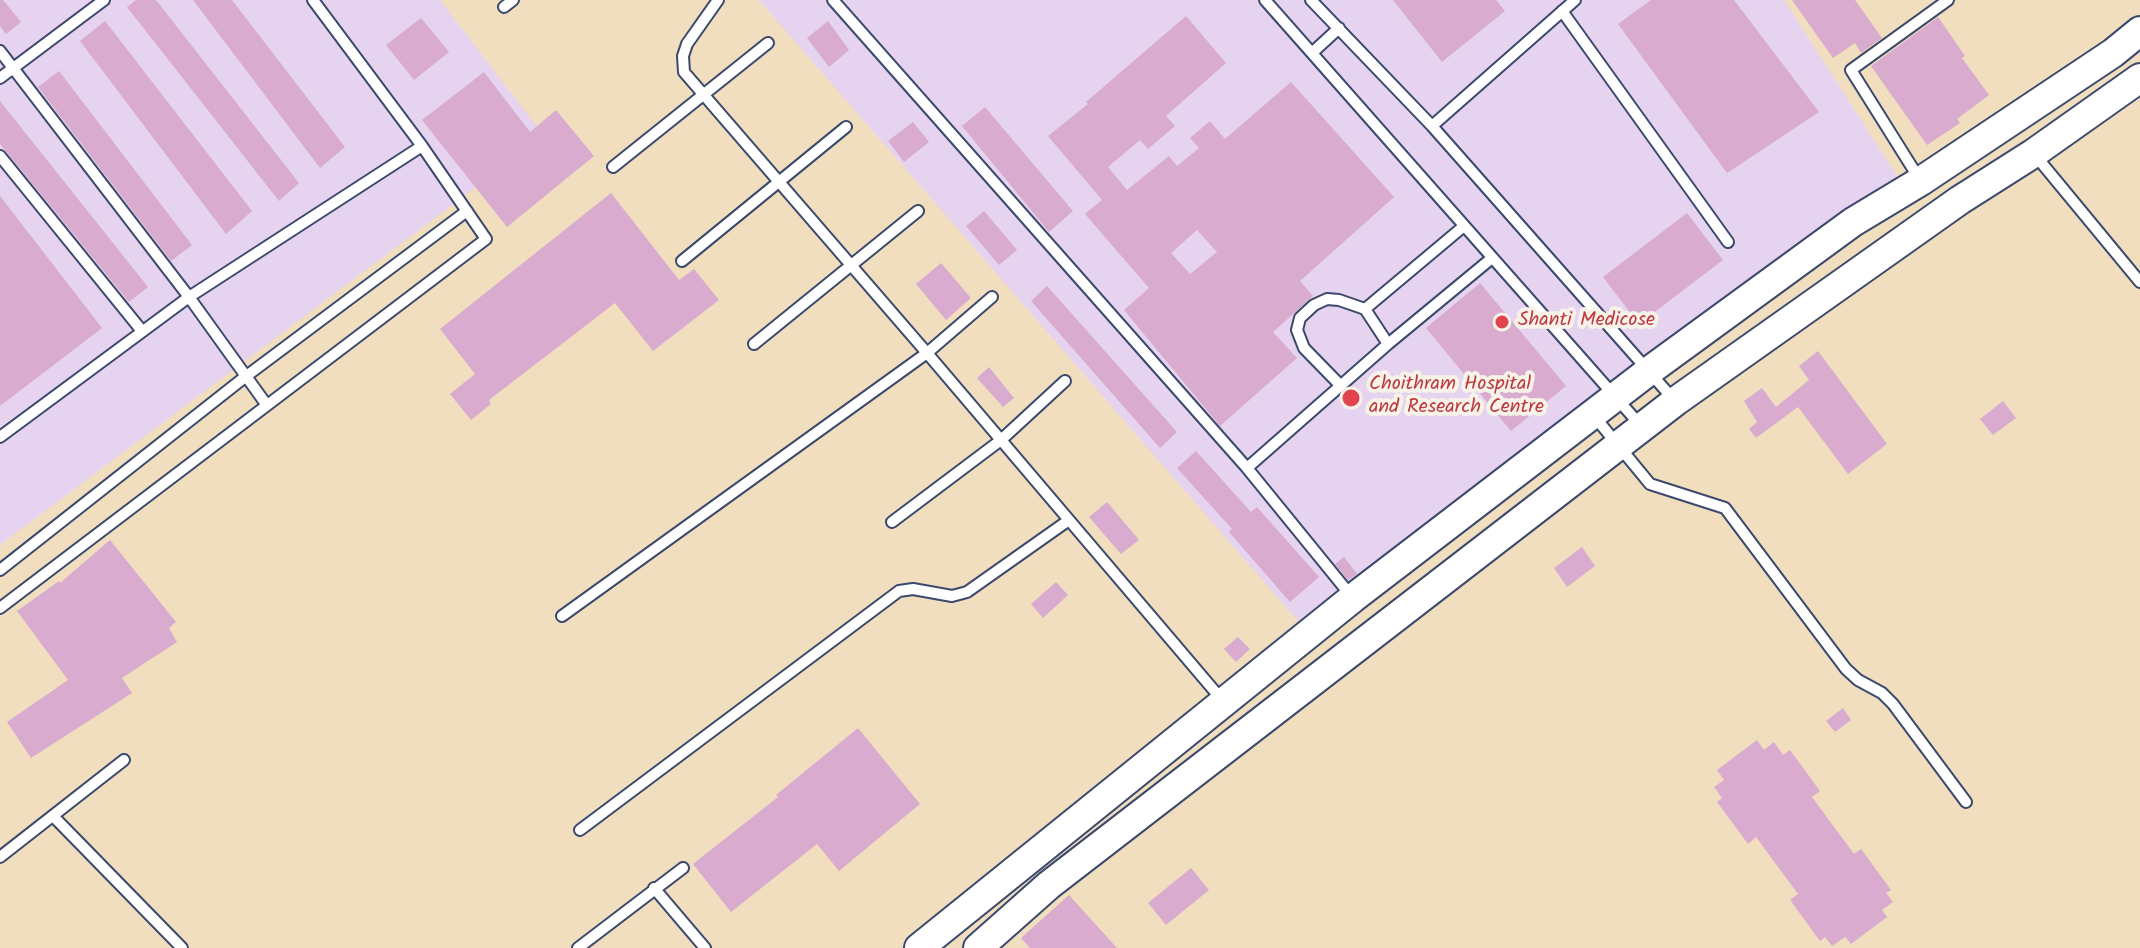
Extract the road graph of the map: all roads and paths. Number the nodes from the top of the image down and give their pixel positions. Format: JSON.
{"nodes":[{"id":1,"x":104,"y":0,"type":"edge"},
{"id":2,"x":313,"y":0,"type":"edge"},
{"id":3,"x":718,"y":0,"type":"edge"},
{"id":4,"x":833,"y":0,"type":"edge"},
{"id":5,"x":1265,"y":0,"type":"edge"},
{"id":6,"x":1311,"y":0,"type":"edge"},
{"id":7,"x":1575,"y":0,"type":"edge"},
{"id":8,"x":1948,"y":0,"type":"edge"},
{"id":9,"x":1562,"y":11,"type":"junction"},
{"id":10,"x":1339,"y":28,"type":"junction"},
{"id":11,"x":2140,"y":31,"type":"edge"},
{"id":12,"x":768,"y":43,"type":"dead end"},
{"id":13,"x":0,"y":51,"type":"edge"},
{"id":14,"x":1313,"y":52,"type":"junction"},
{"id":15,"x":14,"y":68,"type":"junction"},
{"id":16,"x":0,"y":78,"type":"edge"},
{"id":17,"x":2140,"y":78,"type":"edge"},
{"id":18,"x":703,"y":96,"type":"junction"},
{"id":19,"x":1432,"y":126,"type":"junction"},
{"id":20,"x":846,"y":127,"type":"dead end"},
{"id":21,"x":422,"y":146,"type":"junction"},
{"id":22,"x":2034,"y":153,"type":"junction"},
{"id":23,"x":0,"y":156,"type":"edge"},
{"id":24,"x":613,"y":167,"type":"dead end"},
{"id":25,"x":778,"y":181,"type":"junction"},
{"id":26,"x":1921,"y":181,"type":"junction"},
{"id":27,"x":467,"y":211,"type":"junction"},
{"id":28,"x":918,"y":211,"type":"dead end"},
{"id":29,"x":1464,"y":226,"type":"junction"},
{"id":30,"x":1728,"y":242,"type":"dead end"},
{"id":31,"x":1492,"y":258,"type":"junction"},
{"id":32,"x":682,"y":261,"type":"dead end"},
{"id":33,"x":852,"y":265,"type":"junction"},
{"id":34,"x":2140,"y":282,"type":"edge"},
{"id":35,"x":189,"y":297,"type":"junction"},
{"id":36,"x":992,"y":297,"type":"dead end"},
{"id":37,"x":1365,"y":309,"type":"junction"},
{"id":38,"x":142,"y":331,"type":"junction"},
{"id":39,"x":754,"y":344,"type":"dead end"},
{"id":40,"x":1388,"y":344,"type":"junction"},
{"id":41,"x":927,"y":353,"type":"junction"},
{"id":42,"x":1649,"y":371,"type":"junction"},
{"id":43,"x":245,"y":377,"type":"junction"},
{"id":44,"x":1065,"y":381,"type":"dead end"},
{"id":45,"x":1341,"y":386,"type":"junction"},
{"id":46,"x":1617,"y":397,"type":"junction"},
{"id":47,"x":1676,"y":401,"type":"junction"},
{"id":48,"x":266,"y":404,"type":"junction"},
{"id":49,"x":1593,"y":415,"type":"junction"},
{"id":50,"x":1643,"y":428,"type":"junction"},
{"id":51,"x":0,"y":437,"type":"edge"},
{"id":52,"x":1001,"y":440,"type":"junction"},
{"id":53,"x":1620,"y":446,"type":"junction"},
{"id":54,"x":1247,"y":468,"type":"junction"},
{"id":55,"x":1069,"y":520,"type":"junction"},
{"id":56,"x":892,"y":522,"type":"dead end"},
{"id":57,"x":0,"y":570,"type":"edge"},
{"id":58,"x":1353,"y":598,"type":"junction"},
{"id":59,"x":0,"y":608,"type":"edge"},
{"id":60,"x":562,"y":616,"type":"dead end"},
{"id":61,"x":1224,"y":702,"type":"junction"},
{"id":62,"x":124,"y":760,"type":"dead end"},
{"id":63,"x":1966,"y":802,"type":"dead end"},
{"id":64,"x":53,"y":816,"type":"junction"},
{"id":65,"x":580,"y":830,"type":"dead end"},
{"id":66,"x":0,"y":857,"type":"edge"},
{"id":67,"x":683,"y":868,"type":"dead end"},
{"id":68,"x":654,"y":888,"type":"junction"},
{"id":69,"x":182,"y":948,"type":"edge"},
{"id":70,"x":578,"y":948,"type":"edge"},
{"id":71,"x":705,"y":948,"type":"edge"},
{"id":72,"x":919,"y":948,"type":"edge"},
{"id":73,"x":978,"y":948,"type":"edge"}],
"edges":[{"from":1,"to":15,"type":"lane"},
{"from":2,"to":21,"type":"lane"},
{"from":3,"to":18,"type":"lane"},
{"from":4,"to":54,"type":"lane"},
{"from":5,"to":14,"type":"lane"},
{"from":6,"to":10,"type":"lane"},
{"from":7,"to":9,"type":"lane"},
{"from":8,"to":26,"type":"lane"},
{"from":9,"to":19,"type":"lane"},
{"from":9,"to":30,"type":"lane"},
{"from":10,"to":14,"type":"lane"},
{"from":10,"to":19,"type":"lane"},
{"from":11,"to":26,"type":"main road"},
{"from":12,"to":18,"type":"lane"},
{"from":13,"to":15,"type":"lane"},
{"from":14,"to":29,"type":"lane"},
{"from":15,"to":16,"type":"lane"},
{"from":15,"to":35,"type":"lane"},
{"from":17,"to":22,"type":"main road"},
{"from":18,"to":24,"type":"lane"},
{"from":18,"to":25,"type":"lane"},
{"from":19,"to":42,"type":"lane"},
{"from":20,"to":25,"type":"lane"},
{"from":21,"to":27,"type":"lane"},
{"from":21,"to":35,"type":"lane"},
{"from":22,"to":34,"type":"lane"},
{"from":22,"to":47,"type":"main road"},
{"from":23,"to":38,"type":"lane"},
{"from":25,"to":32,"type":"lane"},
{"from":25,"to":33,"type":"lane"},
{"from":26,"to":42,"type":"main road"},
{"from":27,"to":43,"type":"lane"},
{"from":27,"to":48,"type":"lane"},
{"from":28,"to":33,"type":"lane"},
{"from":29,"to":31,"type":"lane"},
{"from":29,"to":37,"type":"lane"},
{"from":31,"to":40,"type":"lane"},
{"from":31,"to":46,"type":"lane"},
{"from":33,"to":39,"type":"lane"},
{"from":33,"to":41,"type":"lane"},
{"from":35,"to":38,"type":"lane"},
{"from":35,"to":43,"type":"lane"},
{"from":36,"to":41,"type":"lane"},
{"from":37,"to":40,"type":"lane"},
{"from":37,"to":45,"type":"lane"},
{"from":38,"to":51,"type":"lane"},
{"from":40,"to":45,"type":"lane"},
{"from":41,"to":52,"type":"lane"},
{"from":41,"to":60,"type":"lane"},
{"from":42,"to":46,"type":"main road"},
{"from":42,"to":47,"type":"lane"},
{"from":43,"to":48,"type":"lane"},
{"from":43,"to":57,"type":"lane"},
{"from":44,"to":52,"type":"lane"},
{"from":45,"to":54,"type":"lane"},
{"from":46,"to":49,"type":"main road"},
{"from":46,"to":50,"type":"lane"},
{"from":47,"to":50,"type":"main road"},
{"from":48,"to":59,"type":"lane"},
{"from":49,"to":53,"type":"lane"},
{"from":49,"to":58,"type":"main road"},
{"from":50,"to":53,"type":"main road"},
{"from":52,"to":55,"type":"lane"},
{"from":52,"to":56,"type":"lane"},
{"from":53,"to":63,"type":"lane"},
{"from":53,"to":73,"type":"main road"},
{"from":54,"to":58,"type":"lane"},
{"from":55,"to":61,"type":"lane"},
{"from":55,"to":65,"type":"lane"},
{"from":58,"to":61,"type":"main road"},
{"from":61,"to":72,"type":"main road"},
{"from":62,"to":64,"type":"lane"},
{"from":64,"to":66,"type":"lane"},
{"from":64,"to":69,"type":"lane"},
{"from":67,"to":68,"type":"lane"},
{"from":68,"to":70,"type":"lane"},
{"from":68,"to":71,"type":"lane"}]}
